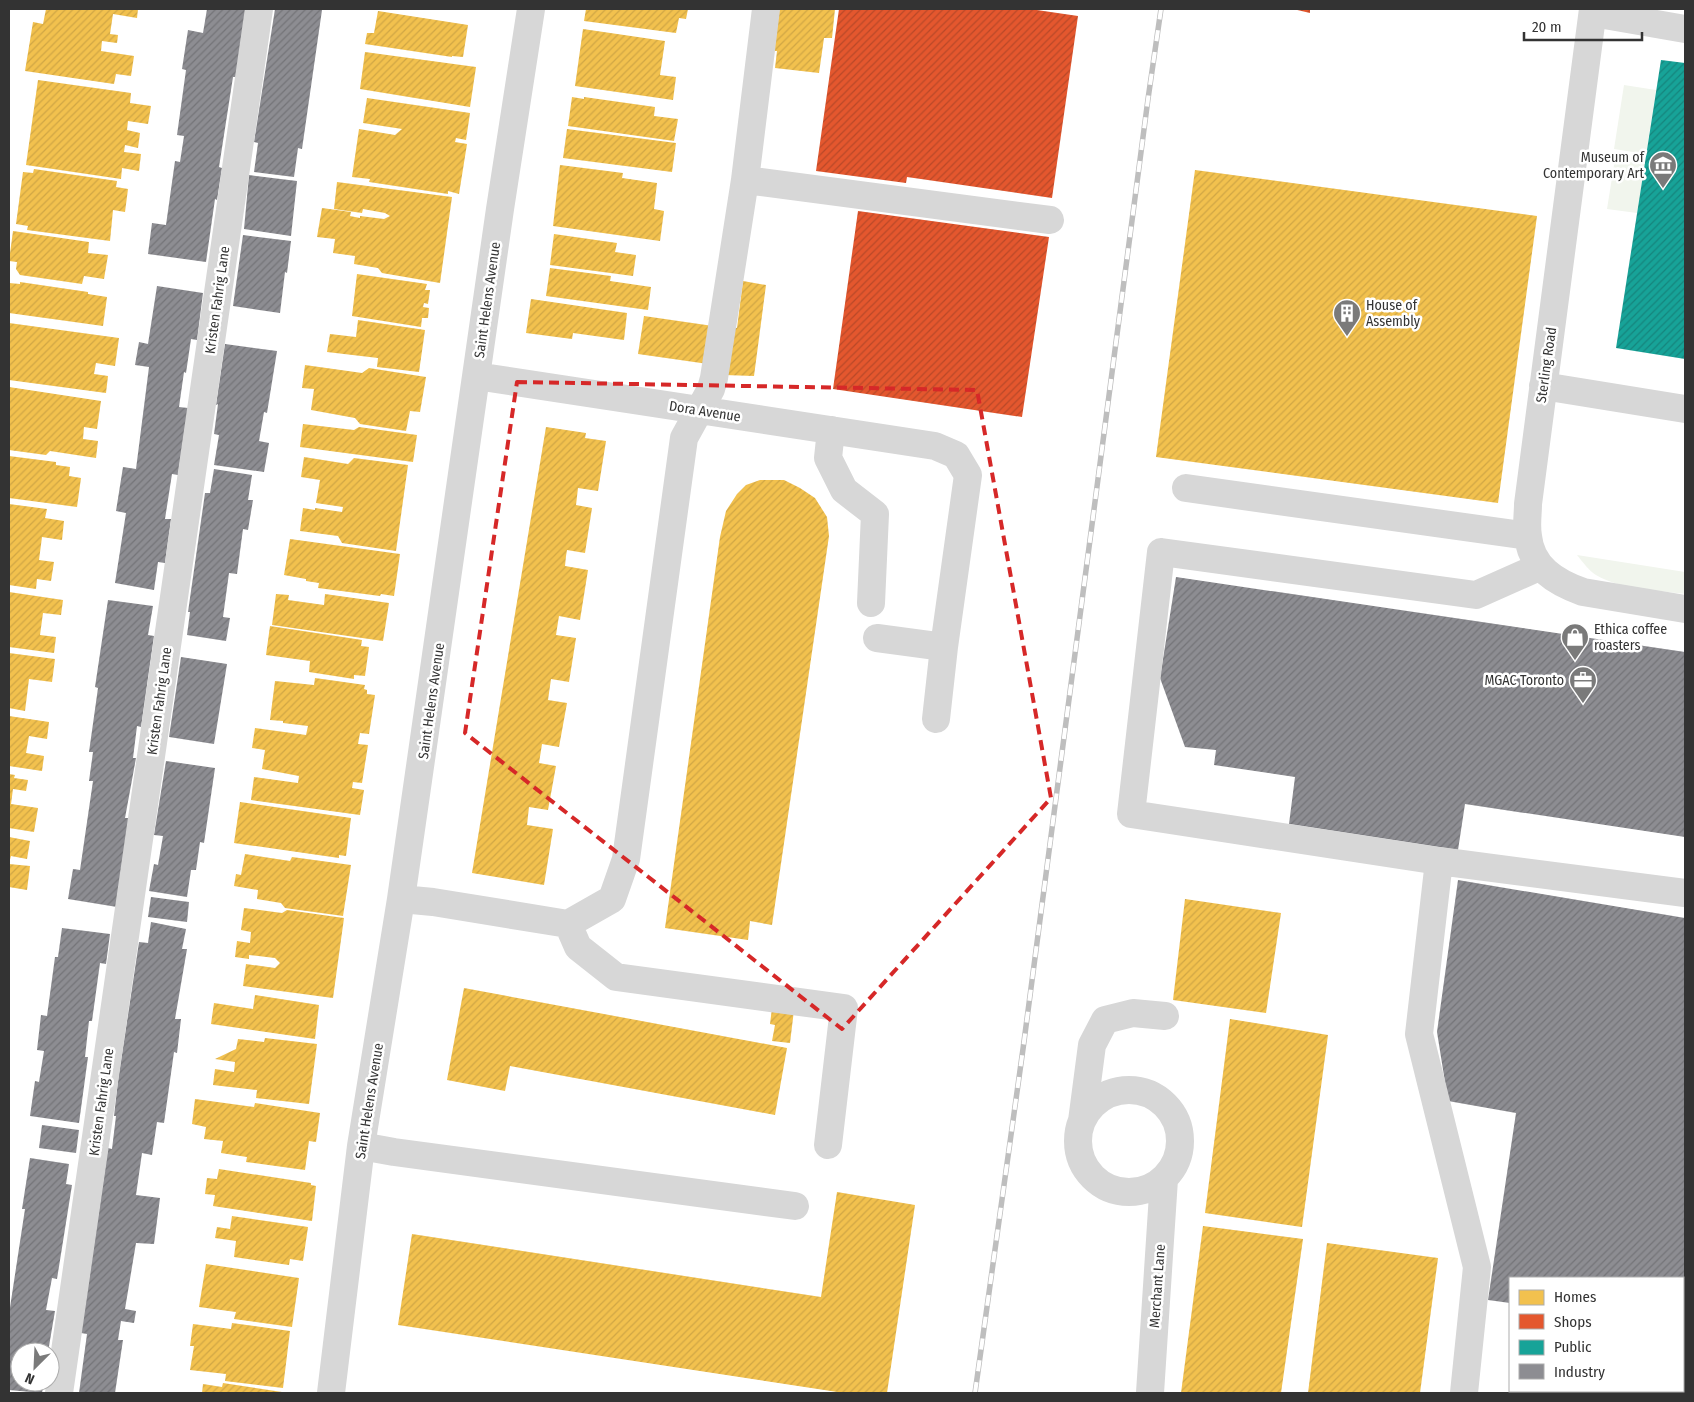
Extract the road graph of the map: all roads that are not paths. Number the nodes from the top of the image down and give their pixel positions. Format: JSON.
{"nodes":[{"id":1,"x":259,"y":9,"type":"edge"},
{"id":2,"x":530,"y":9,"type":"edge"},
{"id":3,"x":766,"y":9,"type":"edge"},
{"id":4,"x":1593,"y":11,"type":"edge"},
{"id":5,"x":1685,"y":29,"type":"edge"},
{"id":6,"x":745,"y":180,"type":"junction"},
{"id":7,"x":1050,"y":220,"type":"dead end"},
{"id":8,"x":476,"y":376,"type":"junction"},
{"id":9,"x":1543,"y":386,"type":"junction"},
{"id":10,"x":1685,"y":409,"type":"edge"},
{"id":11,"x":700,"y":410,"type":"junction"},
{"id":12,"x":831,"y":430,"type":"junction"},
{"id":13,"x":1186,"y":488,"type":"dead end"},
{"id":14,"x":1528,"y":536,"type":"junction"},
{"id":15,"x":1539,"y":566,"type":"junction"},
{"id":16,"x":871,"y":603,"type":"dead end"},
{"id":17,"x":1685,"y":609,"type":"edge"},
{"id":18,"x":877,"y":638,"type":"dead end"},
{"id":19,"x":944,"y":647,"type":"junction"},
{"id":20,"x":936,"y":719,"type":"dead end"},
{"id":21,"x":1439,"y":861,"type":"junction"},
{"id":22,"x":1685,"y":893,"type":"edge"},
{"id":23,"x":401,"y":899,"type":"junction"},
{"id":24,"x":568,"y":924,"type":"junction"},
{"id":25,"x":1165,"y":1016,"type":"dead end"},
{"id":26,"x":1082,"y":1121,"type":"junction"},
{"id":27,"x":828,"y":1145,"type":"dead end"},
{"id":28,"x":361,"y":1146,"type":"junction"},
{"id":29,"x":1164,"y":1179,"type":"junction"},
{"id":30,"x":795,"y":1206,"type":"dead end"},
{"id":31,"x":59,"y":1393,"type":"edge"},
{"id":32,"x":331,"y":1393,"type":"edge"},
{"id":33,"x":1150,"y":1393,"type":"edge"},
{"id":34,"x":1464,"y":1393,"type":"edge"}],
"edges":[{"from":1,"to":31,"type":"street","name":"Kristen Fahrig Lane"},
{"from":2,"to":8,"type":"street","name":"Saint Helens Avenue"},
{"from":3,"to":6,"type":"street"},
{"from":4,"to":5,"type":"street"},
{"from":4,"to":9,"type":"street","name":"Sterling Road"},
{"from":6,"to":7,"type":"street"},
{"from":6,"to":11,"type":"street"},
{"from":8,"to":11,"type":"street","name":"Dora Avenue"},
{"from":8,"to":23,"type":"street","name":"Saint Helens Avenue"},
{"from":9,"to":10,"type":"street"},
{"from":9,"to":14,"type":"street","name":"Sterling Road"},
{"from":11,"to":12,"type":"street","name":"Dora Avenue"},
{"from":11,"to":24,"type":"street"},
{"from":12,"to":16,"type":"street"},
{"from":12,"to":19,"type":"street","name":"Dora Avenue"},
{"from":13,"to":14,"type":"street"},
{"from":14,"to":15,"type":"street","name":"Sterling Road"},
{"from":15,"to":17,"type":"street","name":"Sterling Road"},
{"from":15,"to":21,"type":"street"},
{"from":18,"to":19,"type":"street"},
{"from":19,"to":20,"type":"street","name":"Dora Avenue"},
{"from":21,"to":22,"type":"street"},
{"from":21,"to":34,"type":"street"},
{"from":23,"to":24,"type":"street"},
{"from":23,"to":28,"type":"street","name":"Saint Helens Avenue"},
{"from":24,"to":27,"type":"street"},
{"from":25,"to":26,"type":"street"},
{"from":26,"to":29,"type":"street"},
{"from":26,"to":29,"type":"street","name":"Merchant Lane"},
{"from":28,"to":30,"type":"street"},
{"from":28,"to":32,"type":"street","name":"Saint Helens Avenue"},
{"from":29,"to":33,"type":"street","name":"Merchant Lane"}]}
